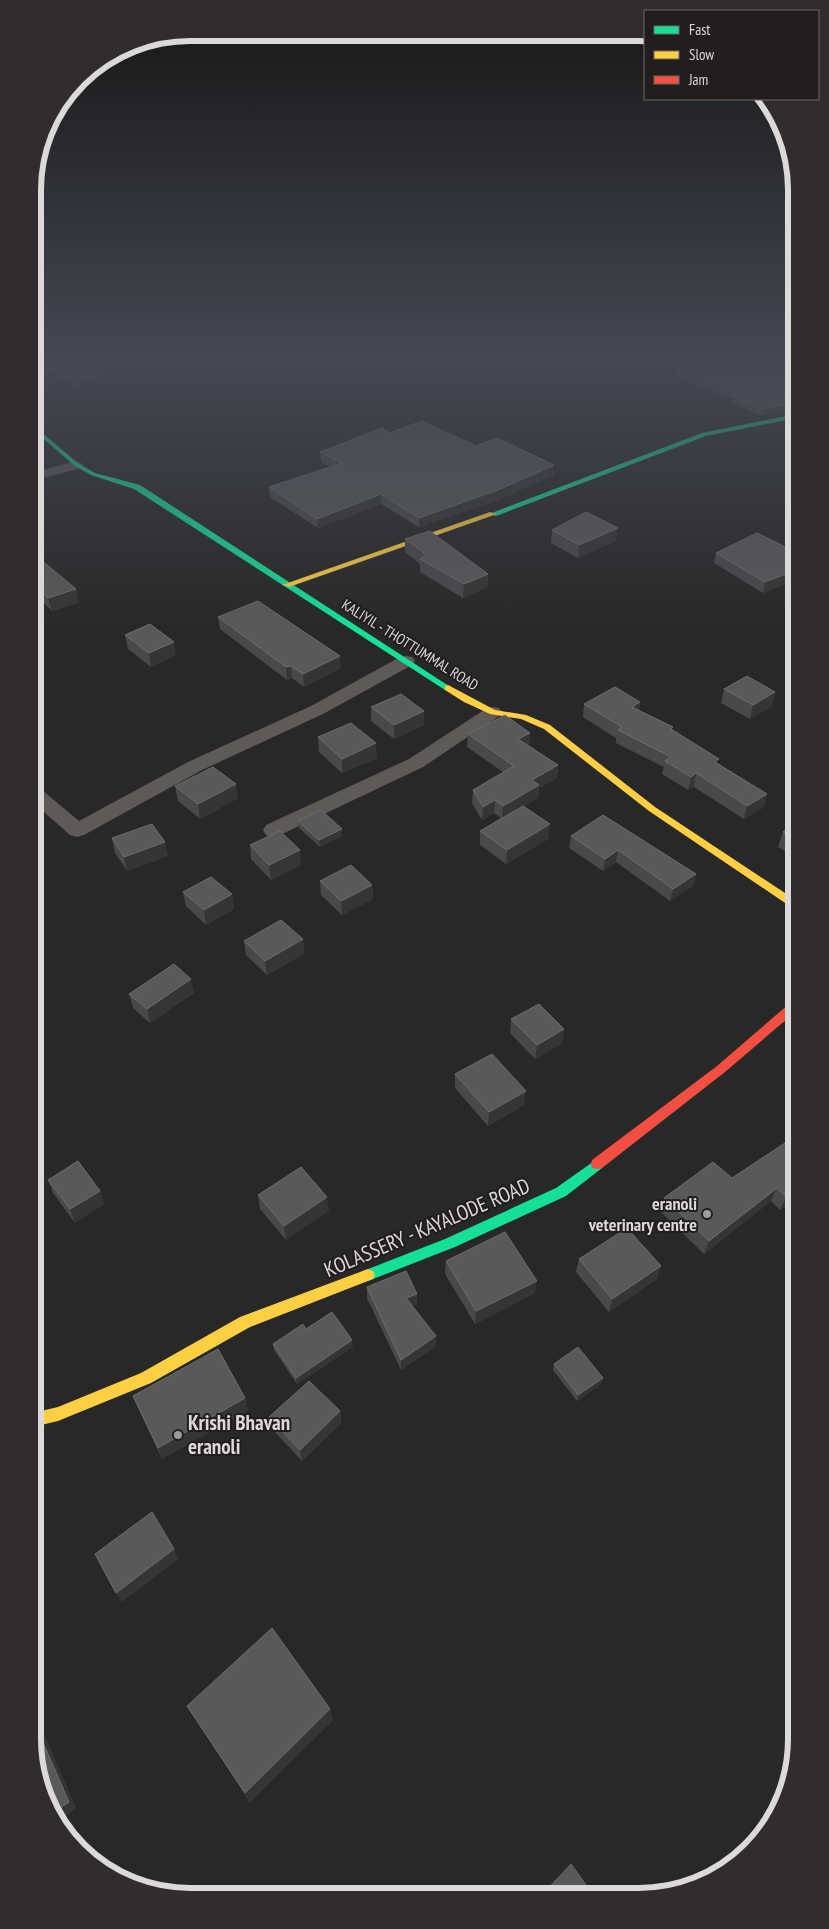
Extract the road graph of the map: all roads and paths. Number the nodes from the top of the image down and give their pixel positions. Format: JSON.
{"nodes":[{"id":1,"x":58,"y":449,"type":"edge"},
{"id":2,"x":665,"y":449,"type":"edge"},
{"id":3,"x":77,"y":465,"type":"junction"},
{"id":4,"x":42,"y":474,"type":"edge"},
{"id":5,"x":286,"y":585,"type":"junction"},
{"id":6,"x":406,"y":662,"type":"junction"},
{"id":7,"x":493,"y":712,"type":"junction"},
{"id":8,"x":42,"y":800,"type":"edge"},
{"id":9,"x":274,"y":830,"type":"dead end"},
{"id":10,"x":788,"y":901,"type":"edge"},
{"id":11,"x":787,"y":1012,"type":"edge"},
{"id":12,"x":41,"y":1418,"type":"edge"}],
"edges":[{"from":1,"to":3,"type":"main road","name":"KALIYIL - THOTTUMMAL ROAD"},
{"from":2,"to":5,"type":"main road"},
{"from":3,"to":4,"type":"street"},
{"from":3,"to":5,"type":"main road","name":"KALIYIL - THOTTUMMAL ROAD"},
{"from":5,"to":6,"type":"main road","name":"KALIYIL - THOTTUMMAL ROAD"},
{"from":6,"to":7,"type":"main road","name":"KALIYIL - THOTTUMMAL ROAD"},
{"from":6,"to":8,"type":"street"},
{"from":7,"to":9,"type":"street"},
{"from":7,"to":10,"type":"main road","name":"KALIYIL - THOTTUMMAL ROAD"},
{"from":11,"to":12,"type":"main road","name":"KOLASSERY - KAYALODE ROAD"}]}
